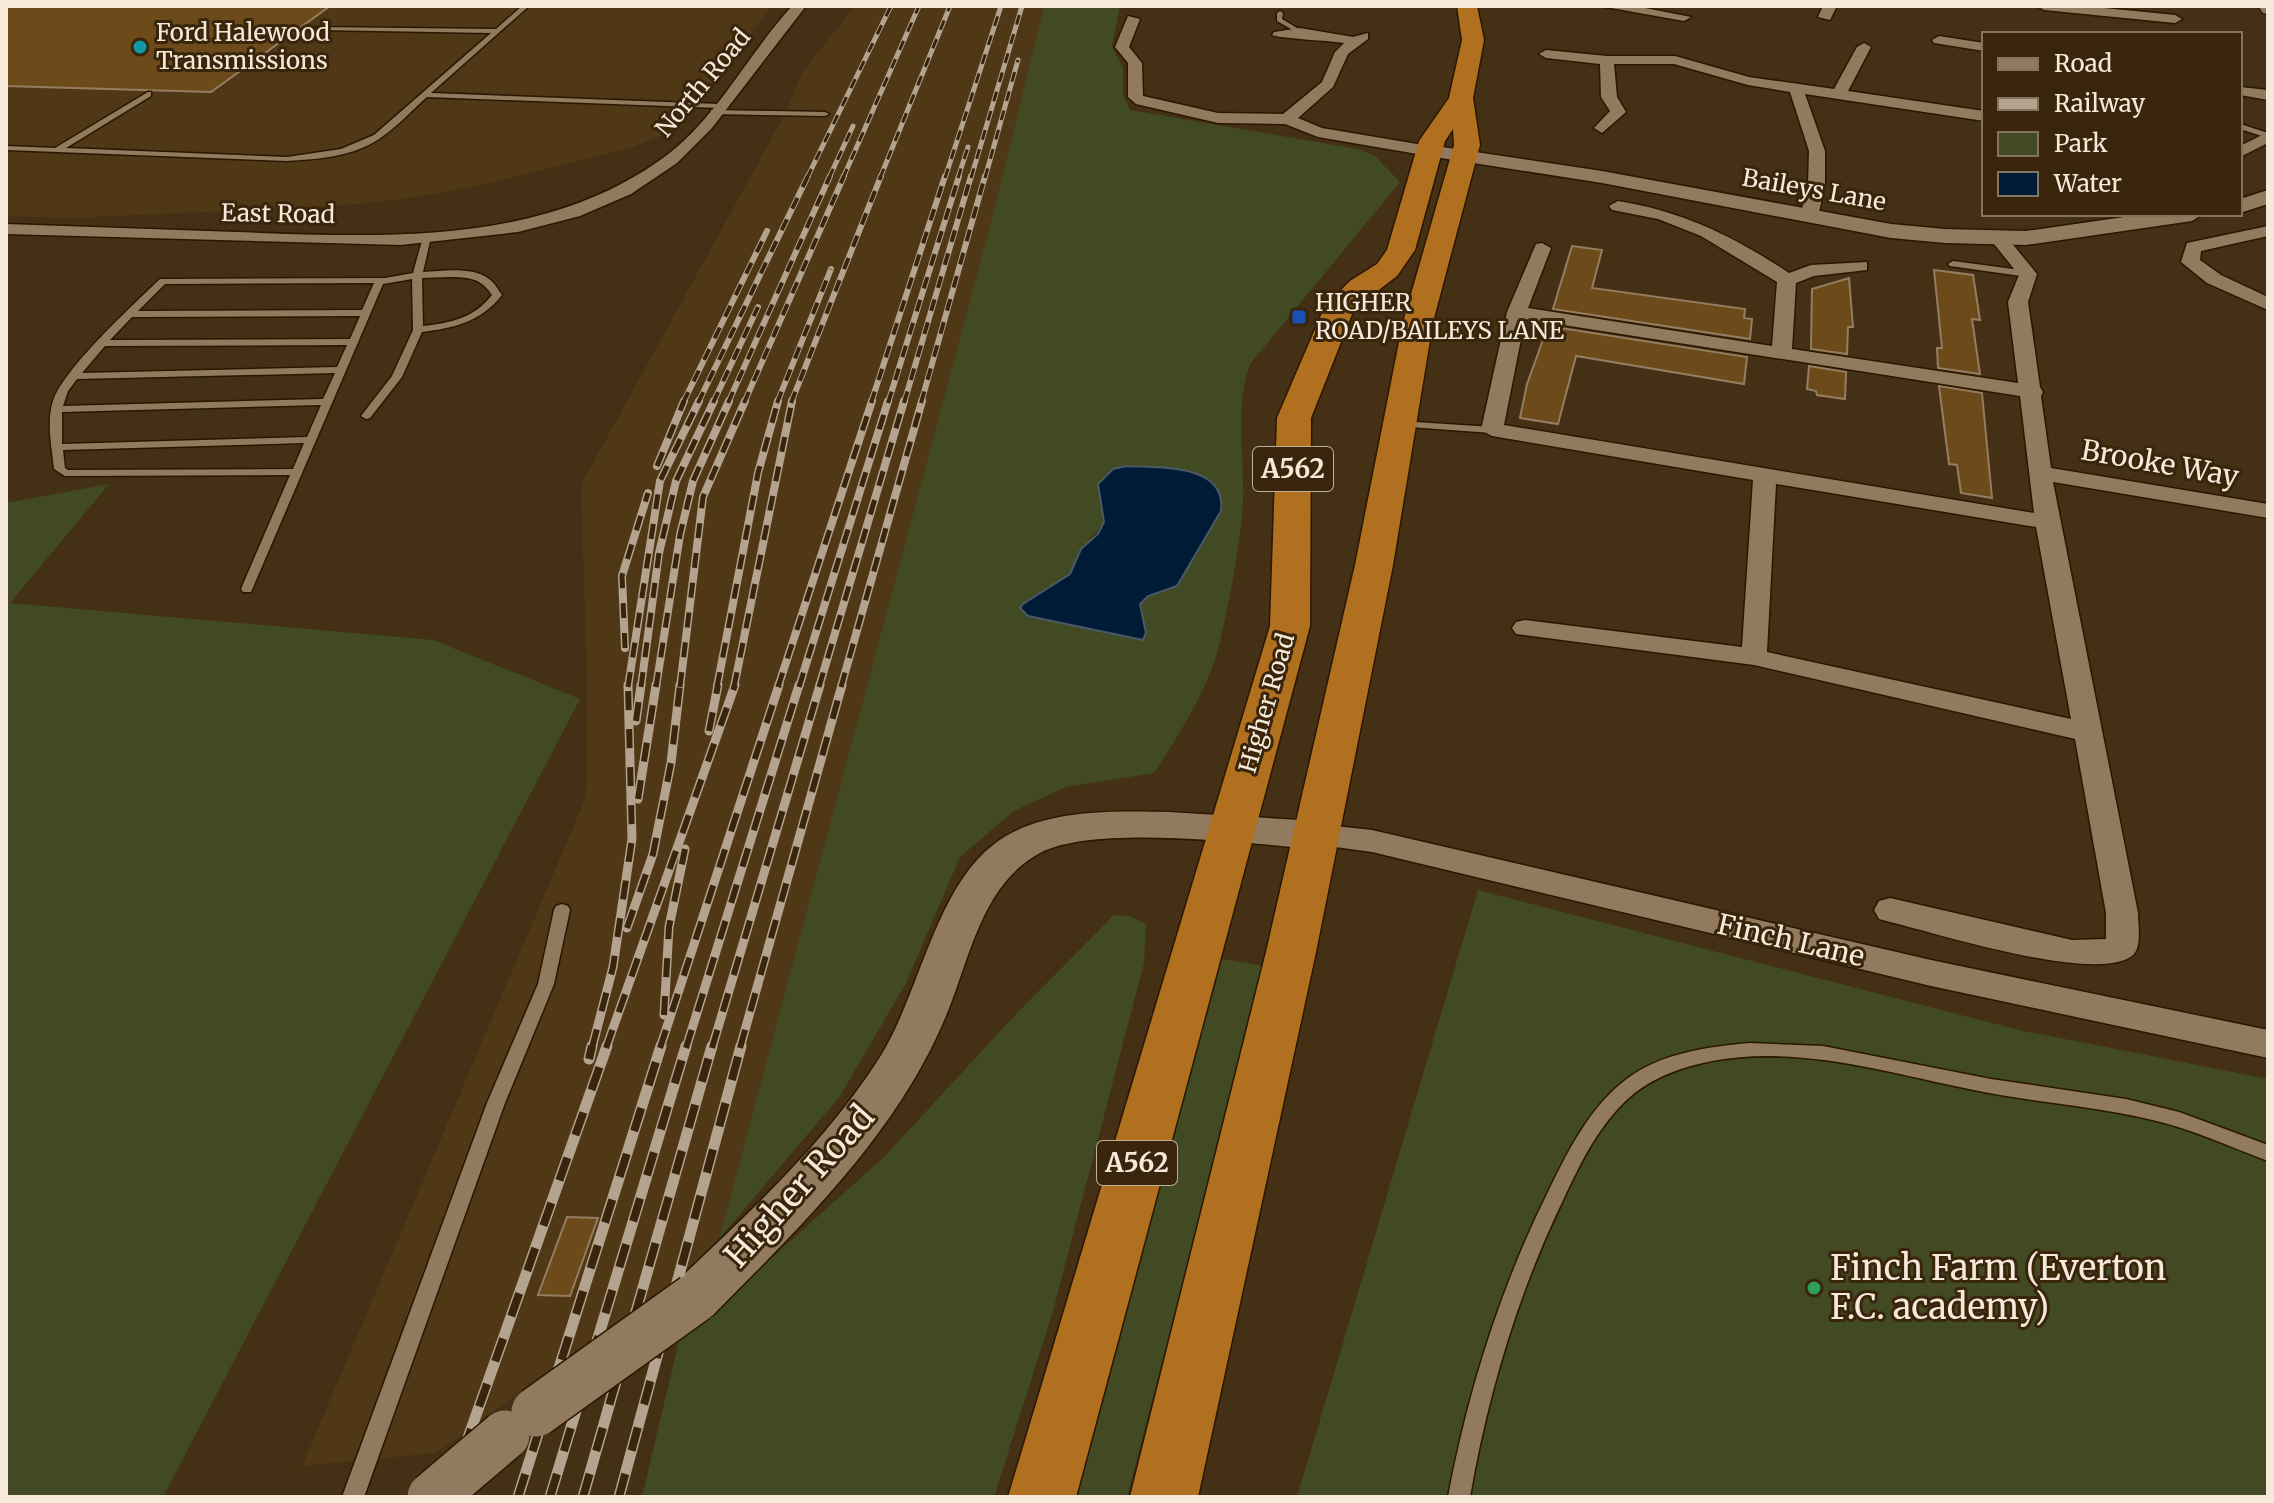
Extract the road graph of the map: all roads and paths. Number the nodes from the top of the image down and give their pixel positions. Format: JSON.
{"nodes":[{"id":1,"x":526,"y":6,"type":"edge"},
{"id":2,"x":799,"y":6,"type":"edge"},
{"id":3,"x":1467,"y":6,"type":"edge"},
{"id":4,"x":1607,"y":6,"type":"edge"},
{"id":5,"x":1696,"y":6,"type":"edge"},
{"id":6,"x":2044,"y":6,"type":"edge"},
{"id":7,"x":2171,"y":12,"type":"edge"},
{"id":8,"x":1280,"y":13,"type":"dead end"},
{"id":9,"x":1133,"y":19,"type":"dead end"},
{"id":10,"x":318,"y":28,"type":"dead end"},
{"id":11,"x":496,"y":31,"type":"junction"},
{"id":12,"x":1300,"y":32,"type":"junction"},
{"id":13,"x":2180,"y":32,"type":"edge"},
{"id":14,"x":1279,"y":35,"type":"dead end"},
{"id":15,"x":1680,"y":38,"type":"junction"},
{"id":16,"x":1939,"y":40,"type":"dead end"},
{"id":17,"x":1864,"y":47,"type":"dead end"},
{"id":18,"x":1982,"y":47,"type":"edge"},
{"id":19,"x":1546,"y":54,"type":"dead end"},
{"id":20,"x":1607,"y":60,"type":"junction"},
{"id":21,"x":1797,"y":87,"type":"junction"},
{"id":22,"x":2242,"y":91,"type":"edge"},
{"id":23,"x":1840,"y":92,"type":"junction"},
{"id":24,"x":148,"y":94,"type":"dead end"},
{"id":25,"x":424,"y":95,"type":"junction"},
{"id":26,"x":2268,"y":95,"type":"edge"},
{"id":27,"x":1461,"y":98,"type":"junction"},
{"id":28,"x":717,"y":109,"type":"junction"},
{"id":29,"x":825,"y":114,"type":"dead end"},
{"id":30,"x":1982,"y":115,"type":"edge"},
{"id":31,"x":1287,"y":119,"type":"junction"},
{"id":32,"x":2242,"y":127,"type":"edge"},
{"id":33,"x":1602,"y":128,"type":"dead end"},
{"id":34,"x":1980,"y":132,"type":"dead end"},
{"id":35,"x":2268,"y":137,"type":"edge"},
{"id":36,"x":6,"y":148,"type":"edge"},
{"id":37,"x":57,"y":150,"type":"junction"},
{"id":38,"x":1429,"y":151,"type":"junction"},
{"id":39,"x":2242,"y":151,"type":"edge"},
{"id":40,"x":1465,"y":156,"type":"junction"},
{"id":41,"x":2268,"y":197,"type":"edge"},
{"id":42,"x":2242,"y":205,"type":"edge"},
{"id":43,"x":1618,"y":206,"type":"dead end"},
{"id":44,"x":2179,"y":216,"type":"edge"},
{"id":45,"x":1809,"y":217,"type":"junction"},
{"id":46,"x":547,"y":219,"type":"joint"},
{"id":47,"x":6,"y":229,"type":"edge"},
{"id":48,"x":2268,"y":231,"type":"edge"},
{"id":49,"x":427,"y":237,"type":"junction"},
{"id":50,"x":1999,"y":239,"type":"junction"},
{"id":51,"x":1542,"y":248,"type":"dead end"},
{"id":52,"x":1953,"y":264,"type":"dead end"},
{"id":53,"x":1860,"y":266,"type":"dead end"},
{"id":54,"x":2028,"y":274,"type":"junction"},
{"id":55,"x":417,"y":277,"type":"junction"},
{"id":56,"x":382,"y":280,"type":"junction"},
{"id":57,"x":1787,"y":280,"type":"junction"},
{"id":58,"x":2268,"y":304,"type":"edge"},
{"id":59,"x":1517,"y":312,"type":"junction"},
{"id":60,"x":366,"y":313,"type":"junction"},
{"id":61,"x":132,"y":314,"type":"junction"},
{"id":62,"x":418,"y":330,"type":"junction"},
{"id":63,"x":353,"y":342,"type":"junction"},
{"id":64,"x":105,"y":343,"type":"junction"},
{"id":65,"x":1782,"y":352,"type":"junction"},
{"id":66,"x":342,"y":370,"type":"junction"},
{"id":67,"x":73,"y":376,"type":"junction"},
{"id":68,"x":2033,"y":392,"type":"junction"},
{"id":69,"x":328,"y":402,"type":"junction"},
{"id":70,"x":58,"y":409,"type":"junction"},
{"id":71,"x":366,"y":416,"type":"dead end"},
{"id":72,"x":1400,"y":424,"type":"junction"},
{"id":73,"x":1492,"y":430,"type":"junction"},
{"id":74,"x":312,"y":440,"type":"junction"},
{"id":75,"x":57,"y":447,"type":"junction"},
{"id":76,"x":297,"y":472,"type":"junction"},
{"id":77,"x":1765,"y":473,"type":"junction"},
{"id":78,"x":2041,"y":473,"type":"junction"},
{"id":79,"x":2268,"y":511,"type":"edge"},
{"id":80,"x":2047,"y":522,"type":"junction"},
{"id":81,"x":247,"y":589,"type":"dead end"},
{"id":82,"x":1525,"y":628,"type":"dead end"},
{"id":83,"x":1754,"y":657,"type":"junction"},
{"id":84,"x":2086,"y":732,"type":"junction"},
{"id":85,"x":1232,"y":830,"type":"junction"},
{"id":86,"x":1316,"y":835,"type":"junction"},
{"id":87,"x":562,"y":910,"type":"dead end"},
{"id":88,"x":1890,"y":910,"type":"dead end"},
{"id":89,"x":2268,"y":1044,"type":"edge"},
{"id":90,"x":2268,"y":1153,"type":"edge"},
{"id":91,"x":353,"y":1497,"type":"edge"},
{"id":92,"x":432,"y":1497,"type":"edge"},
{"id":93,"x":1042,"y":1497,"type":"edge"},
{"id":94,"x":1164,"y":1497,"type":"edge"},
{"id":95,"x":1459,"y":1497,"type":"edge"}],
"edges":[{"from":1,"to":11,"type":"lane"},
{"from":2,"to":28,"type":"street","name":"North Road"},
{"from":3,"to":27,"type":"highway","name":"Higher Road","number":"A562"},
{"from":4,"to":15,"type":"street"},
{"from":5,"to":15,"type":"street"},
{"from":6,"to":7,"type":"street"},
{"from":7,"to":13,"type":"street"},
{"from":8,"to":12,"type":"lane"},
{"from":9,"to":31,"type":"street"},
{"from":10,"to":11,"type":"lane"},
{"from":11,"to":25,"type":"lane"},
{"from":12,"to":14,"type":"street"},
{"from":12,"to":31,"type":"street"},
{"from":15,"to":20,"type":"street"},
{"from":15,"to":21,"type":"street"},
{"from":16,"to":18,"type":"street"},
{"from":17,"to":23,"type":"street"},
{"from":19,"to":20,"type":"street"},
{"from":20,"to":33,"type":"street"},
{"from":21,"to":23,"type":"street"},
{"from":21,"to":45,"type":"street"},
{"from":22,"to":26,"type":"street"},
{"from":23,"to":30,"type":"street"},
{"from":24,"to":37,"type":"lane"},
{"from":25,"to":28,"type":"lane"},
{"from":25,"to":37,"type":"lane"},
{"from":27,"to":38,"type":"highway","name":"Higher Road","number":"A562"},
{"from":27,"to":40,"type":"highway","name":"Higher Road","number":"A562"},
{"from":28,"to":29,"type":"lane"},
{"from":28,"to":46,"type":"street","name":"North Road"},
{"from":30,"to":34,"type":"street"},
{"from":31,"to":38,"type":"street"},
{"from":32,"to":35,"type":"lane"},
{"from":35,"to":39,"type":"street"},
{"from":36,"to":37,"type":"lane"},
{"from":38,"to":40,"type":"street","name":"Baileys Lane"},
{"from":38,"to":85,"type":"highway","name":"Higher Road","number":"A562"},
{"from":40,"to":45,"type":"street","name":"Baileys Lane"},
{"from":40,"to":72,"type":"highway","name":"Higher Road","number":"A562"},
{"from":41,"to":42,"type":"street"},
{"from":43,"to":57,"type":"street"},
{"from":44,"to":50,"type":"street","name":"Baileys Lane"},
{"from":45,"to":50,"type":"street","name":"Baileys Lane"},
{"from":46,"to":49,"type":"street","name":"East Road"},
{"from":47,"to":49,"type":"street","name":"East Road"},
{"from":48,"to":58,"type":"street"},
{"from":49,"to":55,"type":"lane"},
{"from":50,"to":54,"type":"street"},
{"from":51,"to":59,"type":"street"},
{"from":52,"to":54,"type":"lane"},
{"from":53,"to":57,"type":"street"},
{"from":54,"to":68,"type":"street"},
{"from":55,"to":56,"type":"lane"},
{"from":55,"to":62,"type":"lane"},
{"from":55,"to":62,"type":"lane"},
{"from":56,"to":60,"type":"lane"},
{"from":56,"to":61,"type":"lane"},
{"from":57,"to":65,"type":"street"},
{"from":59,"to":65,"type":"street"},
{"from":59,"to":73,"type":"street"},
{"from":60,"to":61,"type":"lane"},
{"from":60,"to":63,"type":"lane"},
{"from":61,"to":64,"type":"lane"},
{"from":62,"to":71,"type":"lane"},
{"from":63,"to":64,"type":"lane"},
{"from":63,"to":66,"type":"lane"},
{"from":64,"to":67,"type":"lane"},
{"from":65,"to":68,"type":"street"},
{"from":66,"to":67,"type":"lane"},
{"from":66,"to":69,"type":"lane"},
{"from":67,"to":70,"type":"lane"},
{"from":68,"to":78,"type":"street"},
{"from":69,"to":70,"type":"lane"},
{"from":69,"to":74,"type":"lane"},
{"from":70,"to":75,"type":"lane"},
{"from":72,"to":73,"type":"lane"},
{"from":72,"to":86,"type":"highway","name":"Higher Road","number":"A562"},
{"from":73,"to":77,"type":"street"},
{"from":74,"to":75,"type":"lane"},
{"from":74,"to":76,"type":"lane"},
{"from":75,"to":76,"type":"lane"},
{"from":76,"to":81,"type":"lane"},
{"from":77,"to":80,"type":"street"},
{"from":77,"to":83,"type":"street"},
{"from":78,"to":79,"type":"street","name":"Brooke Way"},
{"from":78,"to":80,"type":"street"},
{"from":80,"to":84,"type":"street"},
{"from":82,"to":83,"type":"street"},
{"from":83,"to":84,"type":"street"},
{"from":84,"to":88,"type":"street"},
{"from":85,"to":86,"type":"street","name":"Higher Road"},
{"from":85,"to":92,"type":"street","name":"Higher Road","bridge":true},
{"from":85,"to":93,"type":"highway","name":"Higher Road","number":"A562"},
{"from":86,"to":89,"type":"street","name":"Finch Lane"},
{"from":86,"to":94,"type":"highway","name":"Higher Road","number":"A562"},
{"from":87,"to":91,"type":"lane"},
{"from":90,"to":95,"type":"lane"}]}
